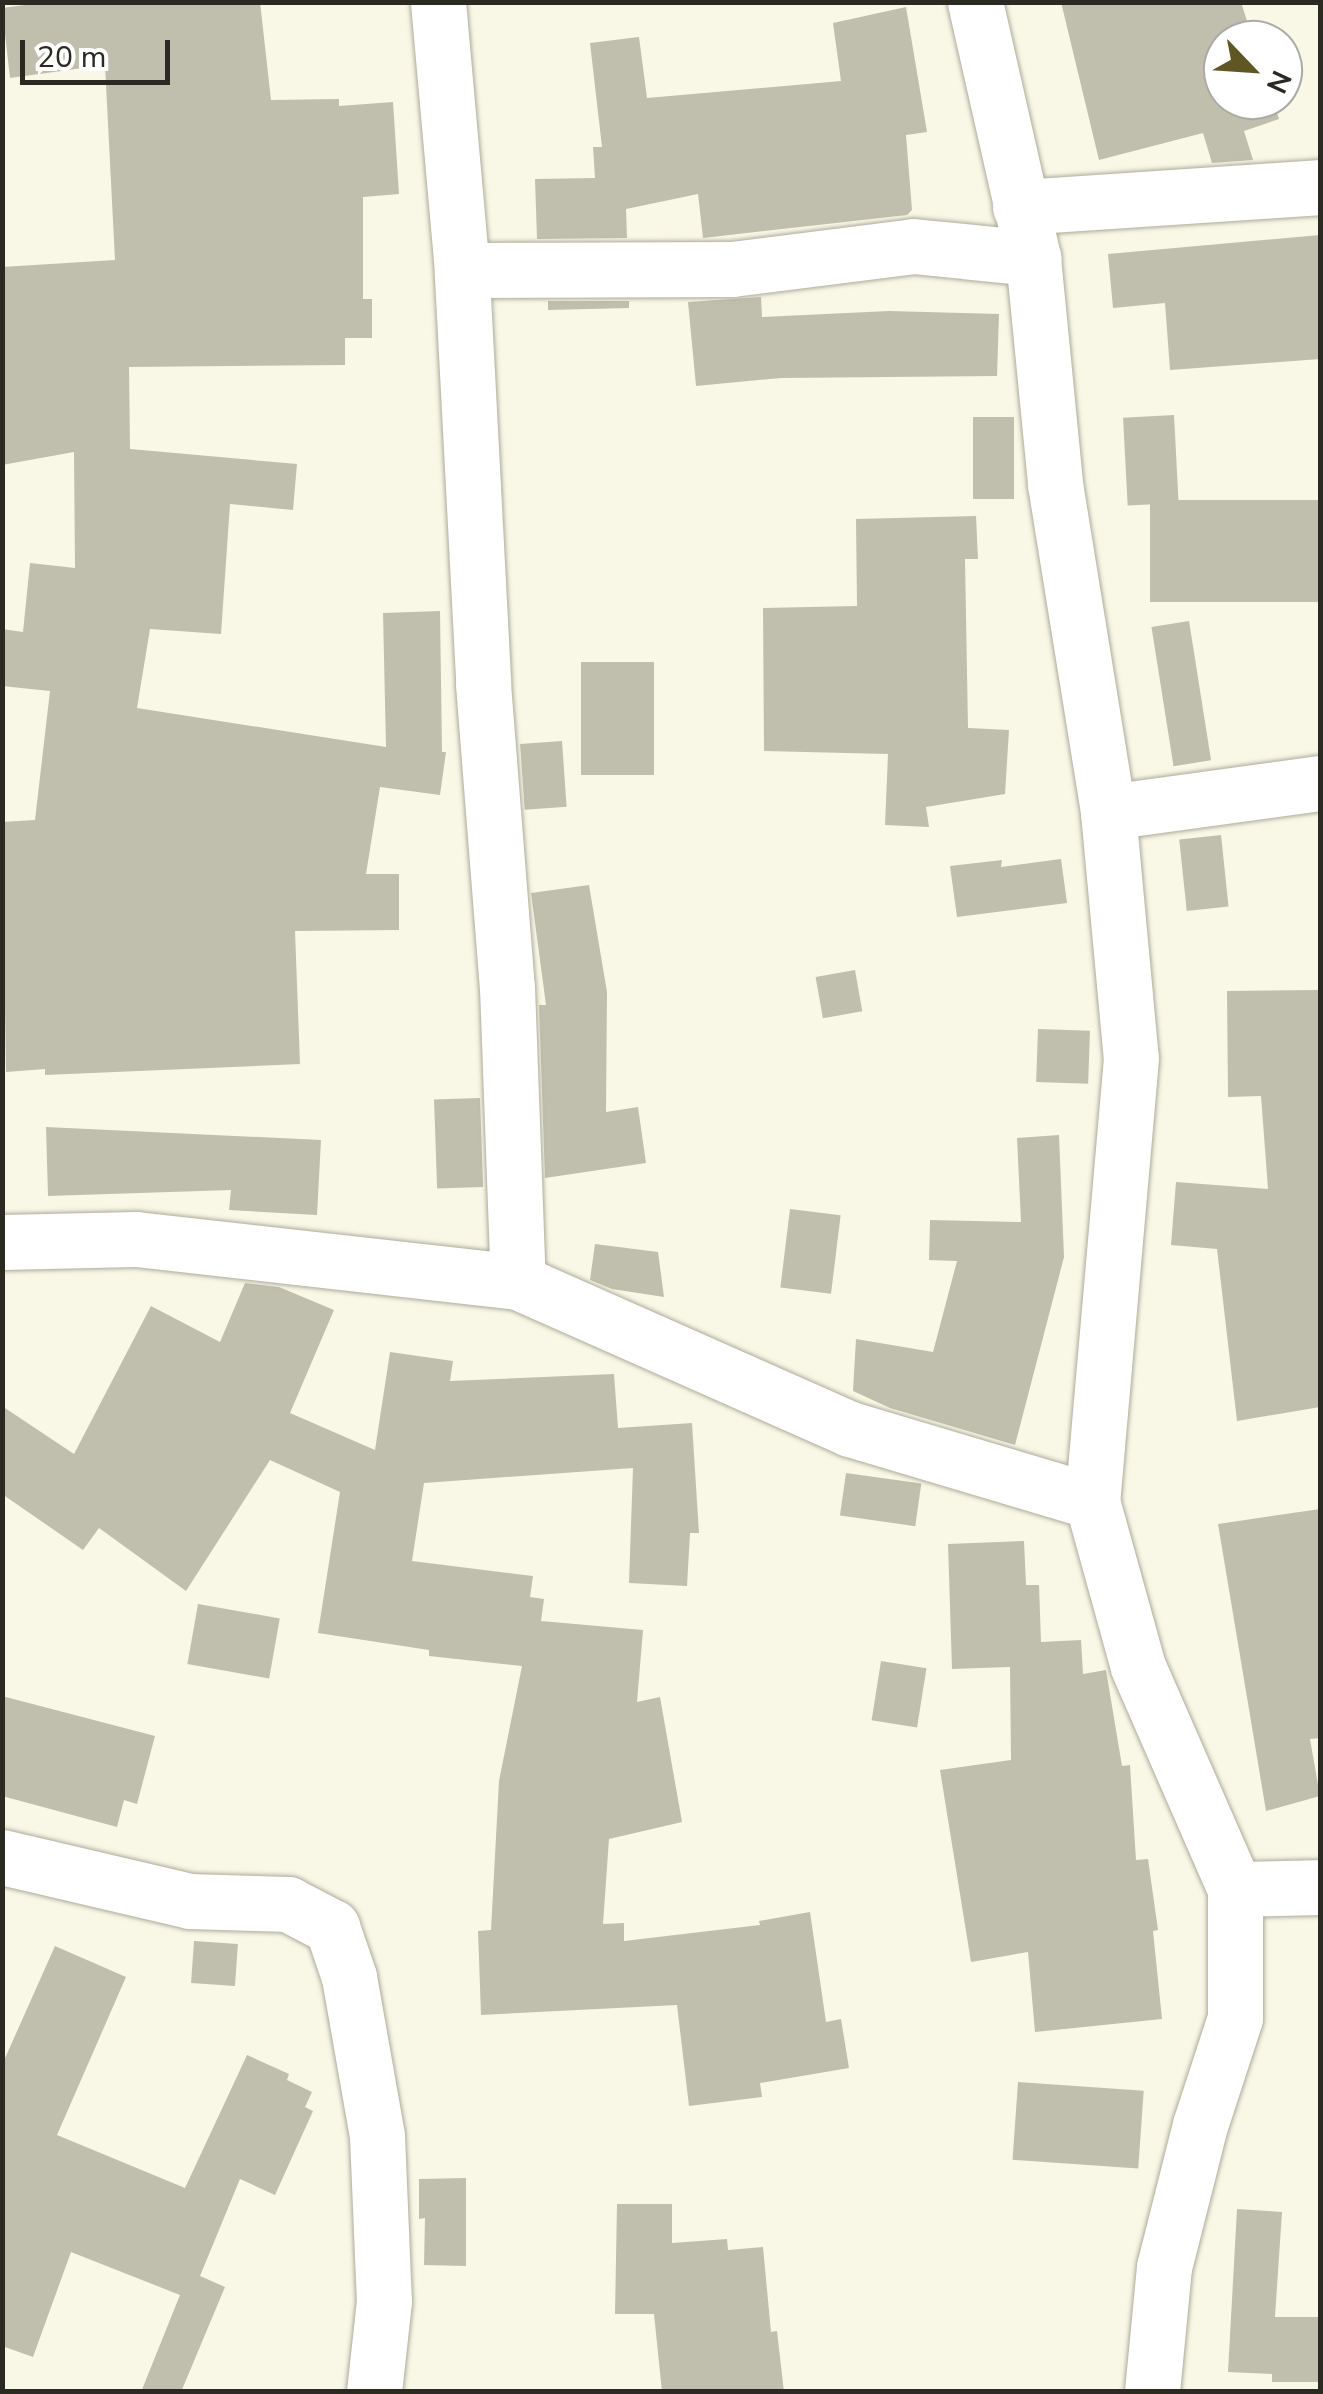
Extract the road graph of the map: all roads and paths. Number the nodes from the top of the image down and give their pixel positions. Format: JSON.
{"nodes":[{"id":1,"x":438,"y":2,"type":"edge"},
{"id":2,"x":974,"y":2,"type":"edge"},
{"id":3,"x":1320,"y":187,"type":"edge"},
{"id":4,"x":1027,"y":232,"type":"junction"},
{"id":5,"x":460,"y":258,"type":"junction"},
{"id":6,"x":1320,"y":783,"type":"edge"},
{"id":7,"x":1108,"y":812,"type":"junction"},
{"id":8,"x":2,"y":1242,"type":"edge"},
{"id":9,"x":518,"y":1282,"type":"junction"},
{"id":10,"x":1092,"y":1501,"type":"junction"},
{"id":11,"x":2,"y":1856,"type":"edge"},
{"id":12,"x":1320,"y":1887,"type":"edge"},
{"id":13,"x":1235,"y":1889,"type":"junction"},
{"id":14,"x":374,"y":2392,"type":"edge"},
{"id":15,"x":1152,"y":2392,"type":"edge"}],
"edges":[{"from":1,"to":5,"type":"street"},
{"from":2,"to":4,"type":"street"},
{"from":3,"to":4,"type":"street"},
{"from":4,"to":5,"type":"street"},
{"from":4,"to":7,"type":"street"},
{"from":5,"to":9,"type":"street"},
{"from":6,"to":7,"type":"street"},
{"from":7,"to":10,"type":"street"},
{"from":8,"to":9,"type":"street"},
{"from":9,"to":10,"type":"street"},
{"from":10,"to":13,"type":"street"},
{"from":11,"to":14,"type":"street"},
{"from":12,"to":13,"type":"street"},
{"from":13,"to":15,"type":"street"}]}
